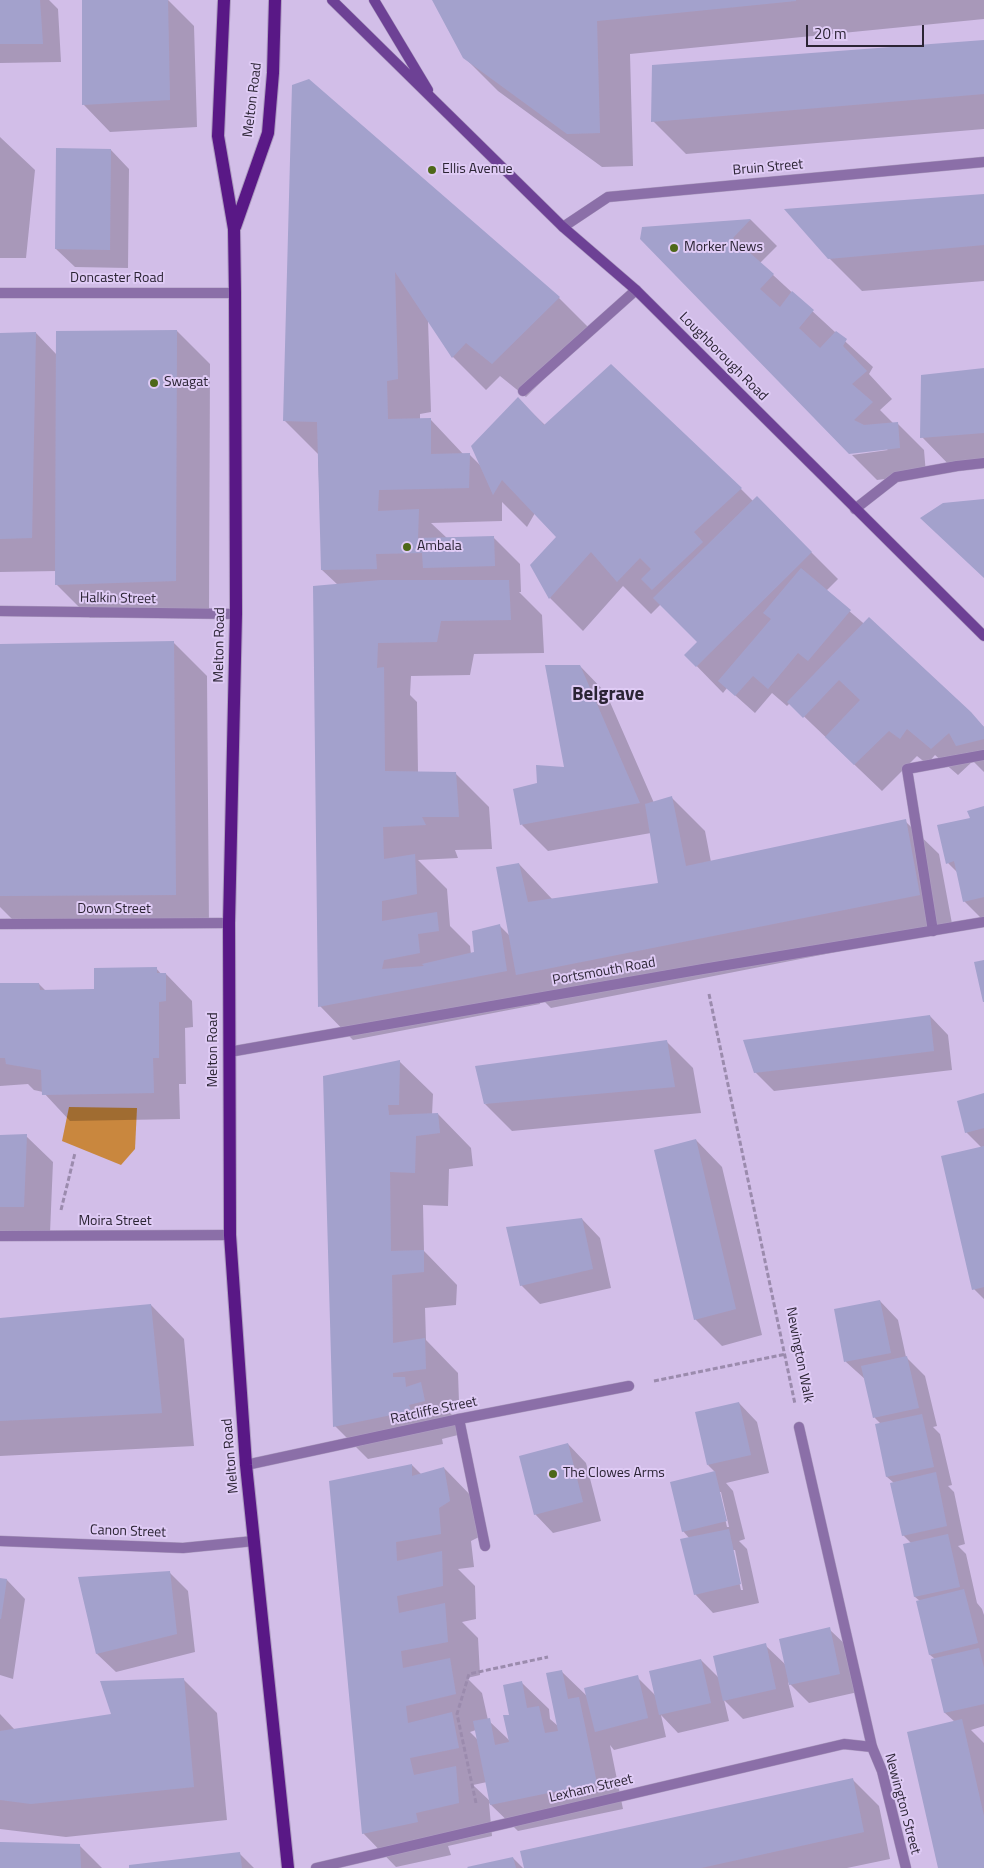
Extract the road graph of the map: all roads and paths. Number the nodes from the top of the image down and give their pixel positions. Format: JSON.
{"nodes":[{"id":1,"x":224,"y":0,"type":"edge"},
{"id":2,"x":275,"y":0,"type":"edge"},
{"id":3,"x":332,"y":0,"type":"edge"},
{"id":4,"x":374,"y":0,"type":"edge"},
{"id":5,"x":437,"y":104,"type":"junction"},
{"id":6,"x":984,"y":162,"type":"edge"},
{"id":7,"x":563,"y":226,"type":"junction"},
{"id":8,"x":234,"y":229,"type":"junction"},
{"id":9,"x":636,"y":290,"type":"junction"},
{"id":10,"x":0,"y":293,"type":"edge"},
{"id":11,"x":235,"y":293,"type":"junction"},
{"id":12,"x":523,"y":390,"type":"dead end"},
{"id":13,"x":984,"y":463,"type":"edge"},
{"id":14,"x":855,"y":509,"type":"junction"},
{"id":15,"x":0,"y":612,"type":"edge"},
{"id":16,"x":236,"y":614,"type":"junction"},
{"id":17,"x":984,"y":636,"type":"edge"},
{"id":18,"x":984,"y":755,"type":"edge"},
{"id":19,"x":984,"y":922,"type":"edge"},
{"id":20,"x":229,"y":923,"type":"junction"},
{"id":21,"x":0,"y":924,"type":"edge"},
{"id":22,"x":933,"y":931,"type":"junction"},
{"id":23,"x":703,"y":968,"type":"junction"},
{"id":24,"x":229,"y":1052,"type":"junction"},
{"id":25,"x":75,"y":1153,"type":"dead end"},
{"id":26,"x":230,"y":1235,"type":"junction"},
{"id":27,"x":0,"y":1236,"type":"edge"},
{"id":28,"x":60,"y":1236,"type":"junction"},
{"id":29,"x":786,"y":1354,"type":"junction"},
{"id":30,"x":629,"y":1386,"type":"joint"},
{"id":31,"x":460,"y":1419,"type":"junction"},
{"id":32,"x":799,"y":1427,"type":"joint"},
{"id":33,"x":246,"y":1465,"type":"junction"},
{"id":34,"x":0,"y":1541,"type":"edge"},
{"id":35,"x":254,"y":1541,"type":"junction"},
{"id":36,"x":485,"y":1546,"type":"dead end"},
{"id":37,"x":548,"y":1657,"type":"dead end"},
{"id":38,"x":872,"y":1747,"type":"junction"},
{"id":39,"x":482,"y":1829,"type":"junction"},
{"id":40,"x":288,"y":1868,"type":"edge"},
{"id":41,"x":316,"y":1868,"type":"edge"},
{"id":42,"x":906,"y":1868,"type":"edge"}],
"edges":[{"from":1,"to":8,"type":"main road","name":"Melton Road"},
{"from":2,"to":8,"type":"main road","name":"Melton Road"},
{"from":3,"to":5,"type":"street","name":"Loughborough Road"},
{"from":4,"to":5,"type":"street","name":"Loughborough Road"},
{"from":5,"to":7,"type":"street","name":"Loughborough Road"},
{"from":6,"to":7,"type":"street","name":"Bruin Street"},
{"from":7,"to":9,"type":"street","name":"Loughborough Road"},
{"from":8,"to":11,"type":"main road","name":"Melton Road"},
{"from":9,"to":12,"type":"street"},
{"from":9,"to":14,"type":"street","name":"Loughborough Road"},
{"from":10,"to":11,"type":"street","name":"Doncaster Road"},
{"from":11,"to":16,"type":"main road","name":"Melton Road"},
{"from":13,"to":14,"type":"street"},
{"from":14,"to":17,"type":"street","name":"Loughborough Road"},
{"from":15,"to":16,"type":"street","name":"Halkin Street"},
{"from":16,"to":20,"type":"main road","name":"Melton Road"},
{"from":18,"to":22,"type":"street"},
{"from":19,"to":22,"type":"street","name":"Portsmouth Road"},
{"from":20,"to":21,"type":"street","name":"Down Street"},
{"from":20,"to":24,"type":"main road","name":"Melton Road"},
{"from":22,"to":23,"type":"street","name":"Portsmouth Road"},
{"from":23,"to":24,"type":"street","name":"Portsmouth Road"},
{"from":23,"to":29,"type":"path","name":"Newington Walk"},
{"from":24,"to":26,"type":"main road","name":"Melton Road"},
{"from":25,"to":28,"type":"path"},
{"from":26,"to":28,"type":"street","name":"Moira Street"},
{"from":26,"to":33,"type":"main road","name":"Melton Road"},
{"from":27,"to":28,"type":"street","name":"Moira Street"},
{"from":29,"to":30,"type":"path"},
{"from":29,"to":32,"type":"path","name":"Newington Walk"},
{"from":30,"to":31,"type":"street","name":"Ratcliffe Street"},
{"from":31,"to":33,"type":"street","name":"Ratcliffe Street"},
{"from":31,"to":36,"type":"street"},
{"from":32,"to":38,"type":"street"},
{"from":33,"to":35,"type":"main road","name":"Melton Road"},
{"from":34,"to":35,"type":"street","name":"Canon Street"},
{"from":35,"to":40,"type":"main road","name":"Melton Road"},
{"from":37,"to":39,"type":"path"},
{"from":38,"to":39,"type":"street","name":"Lexham Street"},
{"from":38,"to":42,"type":"street","name":"Newington Street"},
{"from":39,"to":41,"type":"street","name":"Lexham Street"}]}
